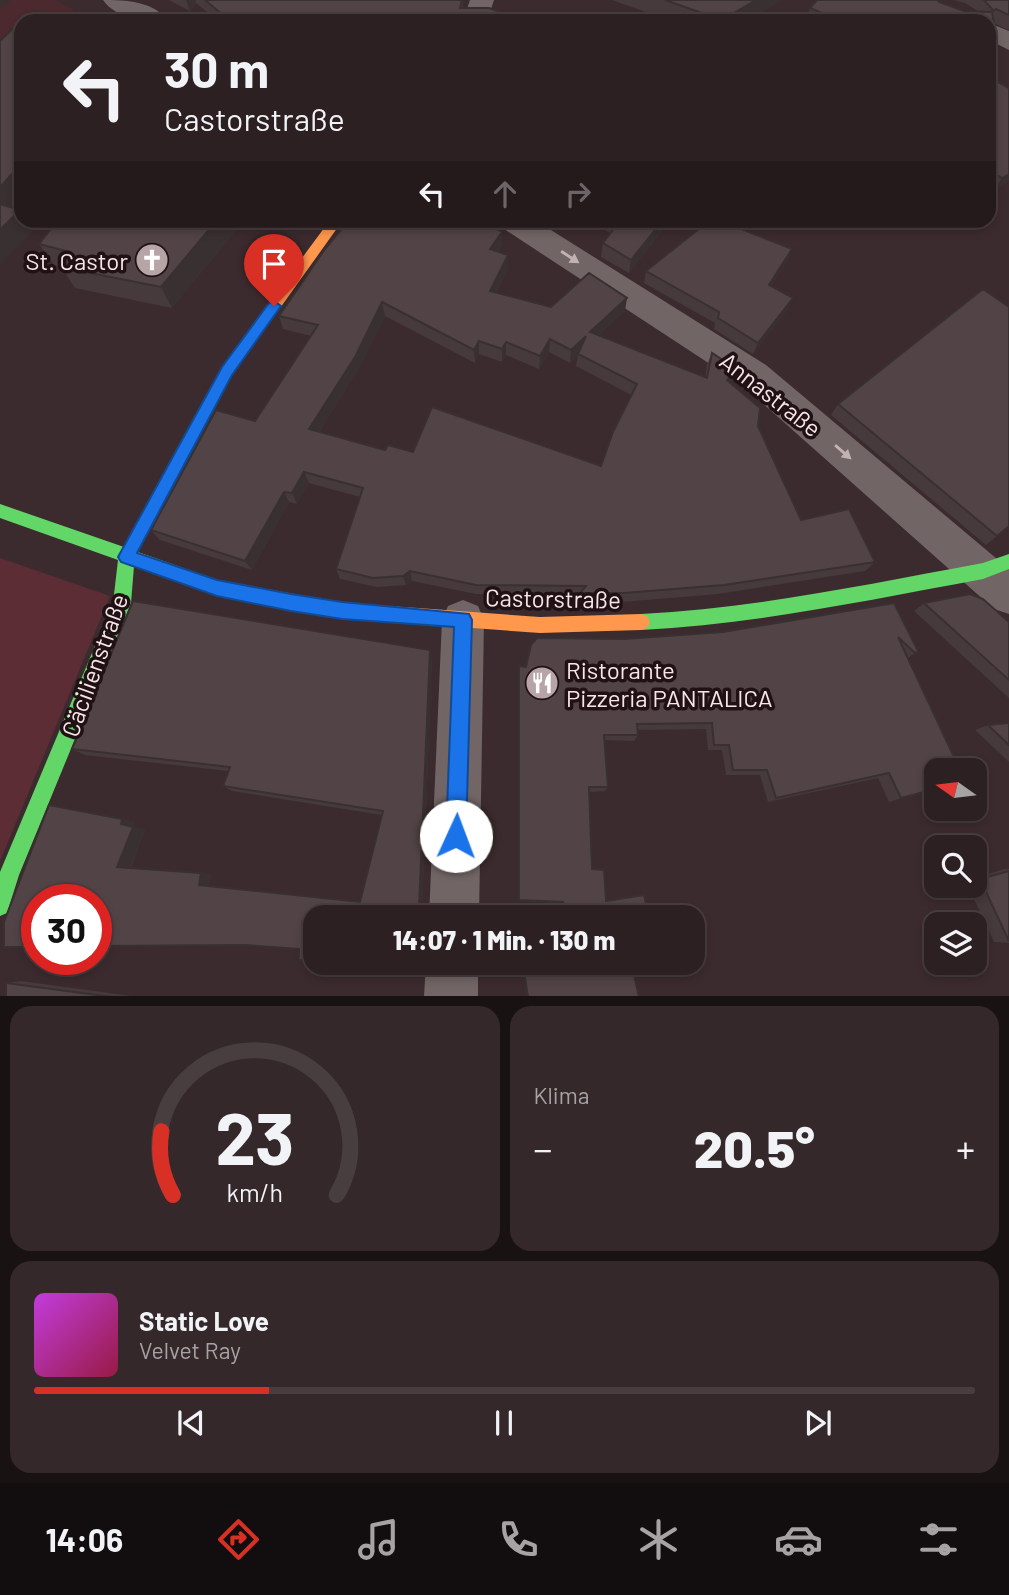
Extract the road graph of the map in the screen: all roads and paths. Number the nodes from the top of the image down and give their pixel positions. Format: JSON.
{"nodes":[{"id":1,"x":115,"y":0,"type":"edge"},
{"id":2,"x":142,"y":14,"type":"edge"},
{"id":3,"x":331,"y":228,"type":"edge"},
{"id":4,"x":524,"y":228,"type":"edge"},
{"id":5,"x":0,"y":511,"type":"edge"},
{"id":6,"x":127,"y":557,"type":"junction"},
{"id":7,"x":1000,"y":576,"type":"edge"},
{"id":8,"x":463,"y":620,"type":"junction"},
{"id":9,"x":454,"y":905,"type":"edge"},
{"id":10,"x":0,"y":906,"type":"edge"},
{"id":11,"x":452,"y":975,"type":"edge"},
{"id":12,"x":452,"y":996,"type":"edge"}],
"edges":[{"from":1,"to":2,"type":"street"},
{"from":3,"to":6,"type":"street","name":"Cäcilienstraße"},
{"from":4,"to":7,"type":"street","name":"Annastraße","one_way":true},
{"from":5,"to":6,"type":"street","name":"Castorstraße"},
{"from":6,"to":8,"type":"street","name":"Castorstraße"},
{"from":6,"to":10,"type":"street","name":"Cäcilienstraße"},
{"from":7,"to":8,"type":"street","name":"Castorstraße"},
{"from":8,"to":9,"type":"street"},
{"from":11,"to":12,"type":"street"}]}
